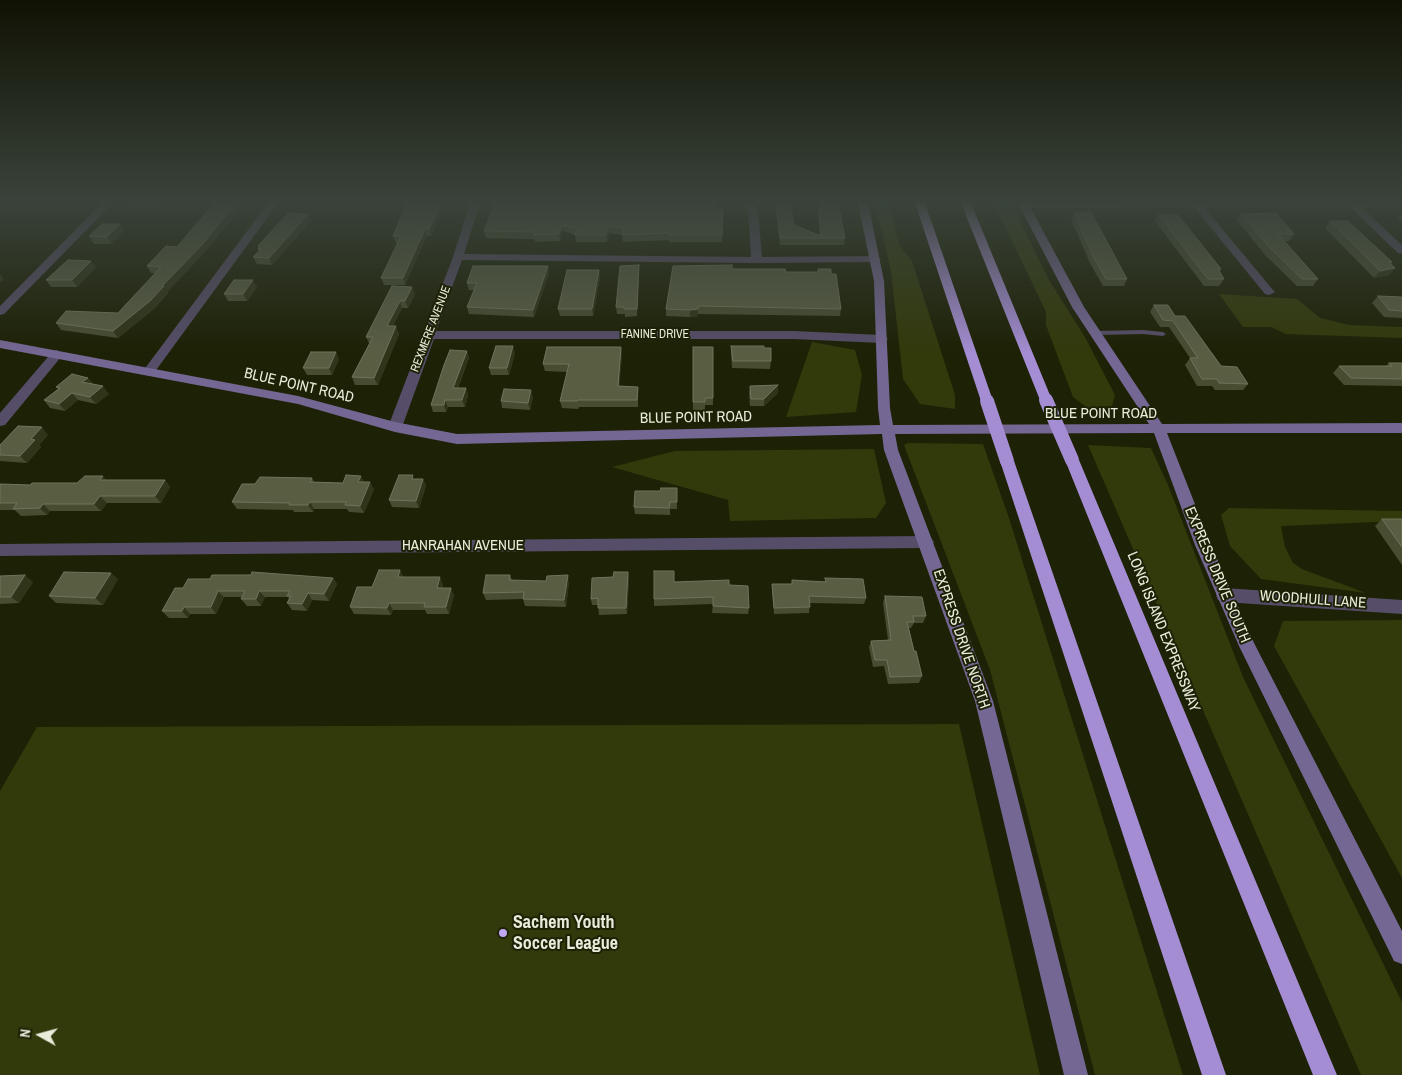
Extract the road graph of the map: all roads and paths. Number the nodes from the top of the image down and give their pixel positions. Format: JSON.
{"nodes":[{"id":1,"x":58,"y":253,"type":"edge"},
{"id":2,"x":236,"y":253,"type":"edge"},
{"id":3,"x":459,"y":253,"type":"edge"},
{"id":4,"x":757,"y":253,"type":"edge"},
{"id":5,"x":875,"y":253,"type":"edge"},
{"id":6,"x":937,"y":253,"type":"edge"},
{"id":7,"x":986,"y":253,"type":"edge"},
{"id":8,"x":1049,"y":253,"type":"edge"},
{"id":9,"x":1237,"y":253,"type":"edge"},
{"id":10,"x":458,"y":257,"type":"junction"},
{"id":11,"x":876,"y":259,"type":"junction"},
{"id":12,"x":757,"y":260,"type":"junction"},
{"id":13,"x":1269,"y":292,"type":"dead end"},
{"id":14,"x":0,"y":312,"type":"edge"},
{"id":15,"x":1095,"y":333,"type":"junction"},
{"id":16,"x":1163,"y":334,"type":"dead end"},
{"id":17,"x":428,"y":335,"type":"junction"},
{"id":18,"x":882,"y":338,"type":"junction"},
{"id":19,"x":0,"y":344,"type":"edge"},
{"id":20,"x":57,"y":354,"type":"junction"},
{"id":21,"x":150,"y":370,"type":"junction"},
{"id":22,"x":0,"y":422,"type":"edge"},
{"id":23,"x":395,"y":427,"type":"junction"},
{"id":24,"x":1402,"y":428,"type":"edge"},
{"id":25,"x":887,"y":430,"type":"junction"},
{"id":26,"x":1159,"y":430,"type":"junction"},
{"id":27,"x":926,"y":542,"type":"junction"},
{"id":28,"x":0,"y":550,"type":"edge"},
{"id":29,"x":1224,"y":595,"type":"junction"},
{"id":30,"x":1402,"y":607,"type":"edge"},
{"id":31,"x":1402,"y":953,"type":"edge"},
{"id":32,"x":1076,"y":1075,"type":"edge"},
{"id":33,"x":1214,"y":1075,"type":"edge"},
{"id":34,"x":1325,"y":1075,"type":"edge"}],
"edges":[{"from":1,"to":14,"type":"street"},
{"from":2,"to":21,"type":"street"},
{"from":3,"to":10,"type":"street","name":"REXMERE AVENUE"},
{"from":4,"to":12,"type":"street"},
{"from":5,"to":11,"type":"main road","name":"EXPRESS DRIVE NORTH"},
{"from":6,"to":33,"type":"highway","bridge":true},
{"from":7,"to":34,"type":"highway","name":"LONG ISLAND EXPRESSWAY","bridge":true},
{"from":8,"to":15,"type":"main road","name":"EXPRESS DRIVE SOUTH"},
{"from":9,"to":13,"type":"street"},
{"from":10,"to":12,"type":"street"},
{"from":10,"to":17,"type":"street","name":"REXMERE AVENUE"},
{"from":11,"to":12,"type":"street"},
{"from":11,"to":18,"type":"main road","name":"EXPRESS DRIVE NORTH"},
{"from":15,"to":16,"type":"lane"},
{"from":15,"to":26,"type":"main road","name":"EXPRESS DRIVE SOUTH"},
{"from":17,"to":18,"type":"street","name":"FANINE DRIVE"},
{"from":17,"to":23,"type":"street","name":"REXMERE AVENUE"},
{"from":18,"to":25,"type":"main road","name":"EXPRESS DRIVE NORTH"},
{"from":19,"to":20,"type":"main road","name":"BLUE POINT ROAD"},
{"from":20,"to":21,"type":"main road","name":"BLUE POINT ROAD"},
{"from":20,"to":22,"type":"street"},
{"from":21,"to":23,"type":"main road","name":"BLUE POINT ROAD"},
{"from":23,"to":25,"type":"main road","name":"BLUE POINT ROAD"},
{"from":24,"to":26,"type":"main road","name":"BLUE POINT ROAD"},
{"from":25,"to":26,"type":"main road","name":"BLUE POINT ROAD"},
{"from":25,"to":27,"type":"main road","name":"EXPRESS DRIVE NORTH"},
{"from":26,"to":29,"type":"main road","name":"EXPRESS DRIVE SOUTH"},
{"from":27,"to":28,"type":"street","name":"HANRAHAN AVENUE"},
{"from":27,"to":32,"type":"main road","name":"EXPRESS DRIVE NORTH"},
{"from":29,"to":30,"type":"street","name":"WOODHULL LANE"},
{"from":29,"to":31,"type":"main road","name":"EXPRESS DRIVE SOUTH"}]}
